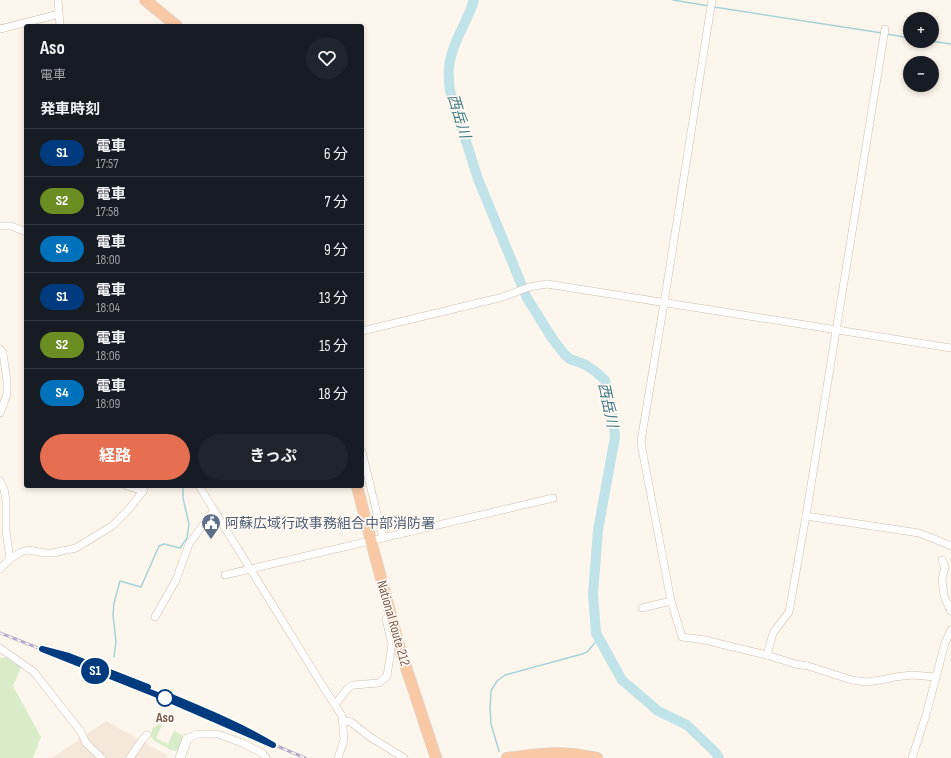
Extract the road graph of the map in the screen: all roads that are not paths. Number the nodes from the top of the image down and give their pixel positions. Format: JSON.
{"nodes":[{"id":1,"x":58,"y":0,"type":"edge"},
{"id":2,"x":145,"y":0,"type":"edge"},
{"id":3,"x":712,"y":0,"type":"edge"},
{"id":4,"x":59,"y":14,"type":"junction"},
{"id":5,"x":60,"y":24,"type":"edge"},
{"id":6,"x":175,"y":24,"type":"edge"},
{"id":7,"x":0,"y":29,"type":"edge"},
{"id":8,"x":885,"y":29,"type":"dead end"},
{"id":9,"x":0,"y":226,"type":"edge"},
{"id":10,"x":24,"y":230,"type":"edge"},
{"id":11,"x":664,"y":303,"type":"junction"},
{"id":12,"x":836,"y":330,"type":"junction"},
{"id":13,"x":364,"y":331,"type":"edge"},
{"id":14,"x":951,"y":348,"type":"edge"},
{"id":15,"x":0,"y":349,"type":"edge"},
{"id":16,"x":0,"y":413,"type":"edge"},
{"id":17,"x":364,"y":460,"type":"edge"},
{"id":18,"x":0,"y":481,"type":"edge"},
{"id":19,"x":200,"y":488,"type":"edge"},
{"id":20,"x":358,"y":488,"type":"edge"},
{"id":21,"x":144,"y":489,"type":"edge"},
{"id":22,"x":553,"y":498,"type":"dead end"},
{"id":23,"x":214,"y":510,"type":"junction"},
{"id":24,"x":806,"y":516,"type":"junction"},
{"id":25,"x":384,"y":538,"type":"junction"},
{"id":26,"x":371,"y":541,"type":"junction"},
{"id":27,"x":951,"y":546,"type":"edge"},
{"id":28,"x":10,"y":558,"type":"junction"},
{"id":29,"x":942,"y":560,"type":"dead end"},
{"id":30,"x":0,"y":569,"type":"edge"},
{"id":31,"x":251,"y":569,"type":"junction"},
{"id":32,"x":225,"y":575,"type":"dead end"},
{"id":33,"x":671,"y":601,"type":"junction"},
{"id":34,"x":642,"y":608,"type":"dead end"},
{"id":35,"x":951,"y":611,"type":"edge"},
{"id":36,"x":391,"y":614,"type":"junction"},
{"id":37,"x":155,"y":617,"type":"dead end"},
{"id":38,"x":951,"y":630,"type":"edge"},
{"id":39,"x":949,"y":639,"type":"edge"},
{"id":40,"x":0,"y":648,"type":"edge"},
{"id":41,"x":767,"y":655,"type":"junction"},
{"id":42,"x":936,"y":677,"type":"junction"},
{"id":43,"x":335,"y":704,"type":"junction"},
{"id":44,"x":343,"y":721,"type":"junction"},
{"id":45,"x":147,"y":735,"type":"dead end"},
{"id":46,"x":187,"y":739,"type":"joint"},
{"id":47,"x":102,"y":758,"type":"edge"},
{"id":48,"x":130,"y":758,"type":"edge"},
{"id":49,"x":180,"y":758,"type":"edge"},
{"id":50,"x":266,"y":758,"type":"edge"},
{"id":51,"x":338,"y":758,"type":"edge"},
{"id":52,"x":404,"y":758,"type":"edge"},
{"id":53,"x":436,"y":758,"type":"edge"},
{"id":54,"x":507,"y":758,"type":"edge"},
{"id":55,"x":597,"y":758,"type":"edge"},
{"id":56,"x":912,"y":758,"type":"edge"}],
"edges":[{"from":1,"to":4,"type":"street"},
{"from":2,"to":6,"type":"highway"},
{"from":3,"to":11,"type":"street"},
{"from":4,"to":5,"type":"street"},
{"from":4,"to":7,"type":"street"},
{"from":8,"to":12,"type":"street"},
{"from":9,"to":10,"type":"street"},
{"from":11,"to":12,"type":"street"},
{"from":11,"to":13,"type":"street"},
{"from":11,"to":33,"type":"street"},
{"from":12,"to":14,"type":"street"},
{"from":12,"to":24,"type":"street"},
{"from":15,"to":16,"type":"street"},
{"from":17,"to":25,"type":"street"},
{"from":18,"to":28,"type":"street"},
{"from":19,"to":23,"type":"street"},
{"from":20,"to":26,"type":"highway","name":"National Route 212"},
{"from":21,"to":28,"type":"street"},
{"from":22,"to":25,"type":"street"},
{"from":23,"to":31,"type":"street"},
{"from":23,"to":37,"type":"street"},
{"from":24,"to":27,"type":"street"},
{"from":24,"to":41,"type":"street"},
{"from":25,"to":26,"type":"street"},
{"from":26,"to":31,"type":"street"},
{"from":26,"to":36,"type":"highway","name":"National Route 212"},
{"from":28,"to":30,"type":"street"},
{"from":29,"to":35,"type":"street"},
{"from":31,"to":32,"type":"street"},
{"from":31,"to":43,"type":"street"},
{"from":33,"to":34,"type":"street"},
{"from":33,"to":41,"type":"street"},
{"from":36,"to":43,"type":"street"},
{"from":36,"to":53,"type":"highway","name":"National Route 212"},
{"from":38,"to":39,"type":"street"},
{"from":39,"to":42,"type":"street"},
{"from":40,"to":47,"type":"street"},
{"from":41,"to":42,"type":"street"},
{"from":42,"to":56,"type":"street"},
{"from":43,"to":44,"type":"street"},
{"from":44,"to":51,"type":"street"},
{"from":44,"to":52,"type":"street"},
{"from":45,"to":48,"type":"street"},
{"from":46,"to":49,"type":"main road"},
{"from":46,"to":50,"type":"street"},
{"from":54,"to":55,"type":"highway"}]}
